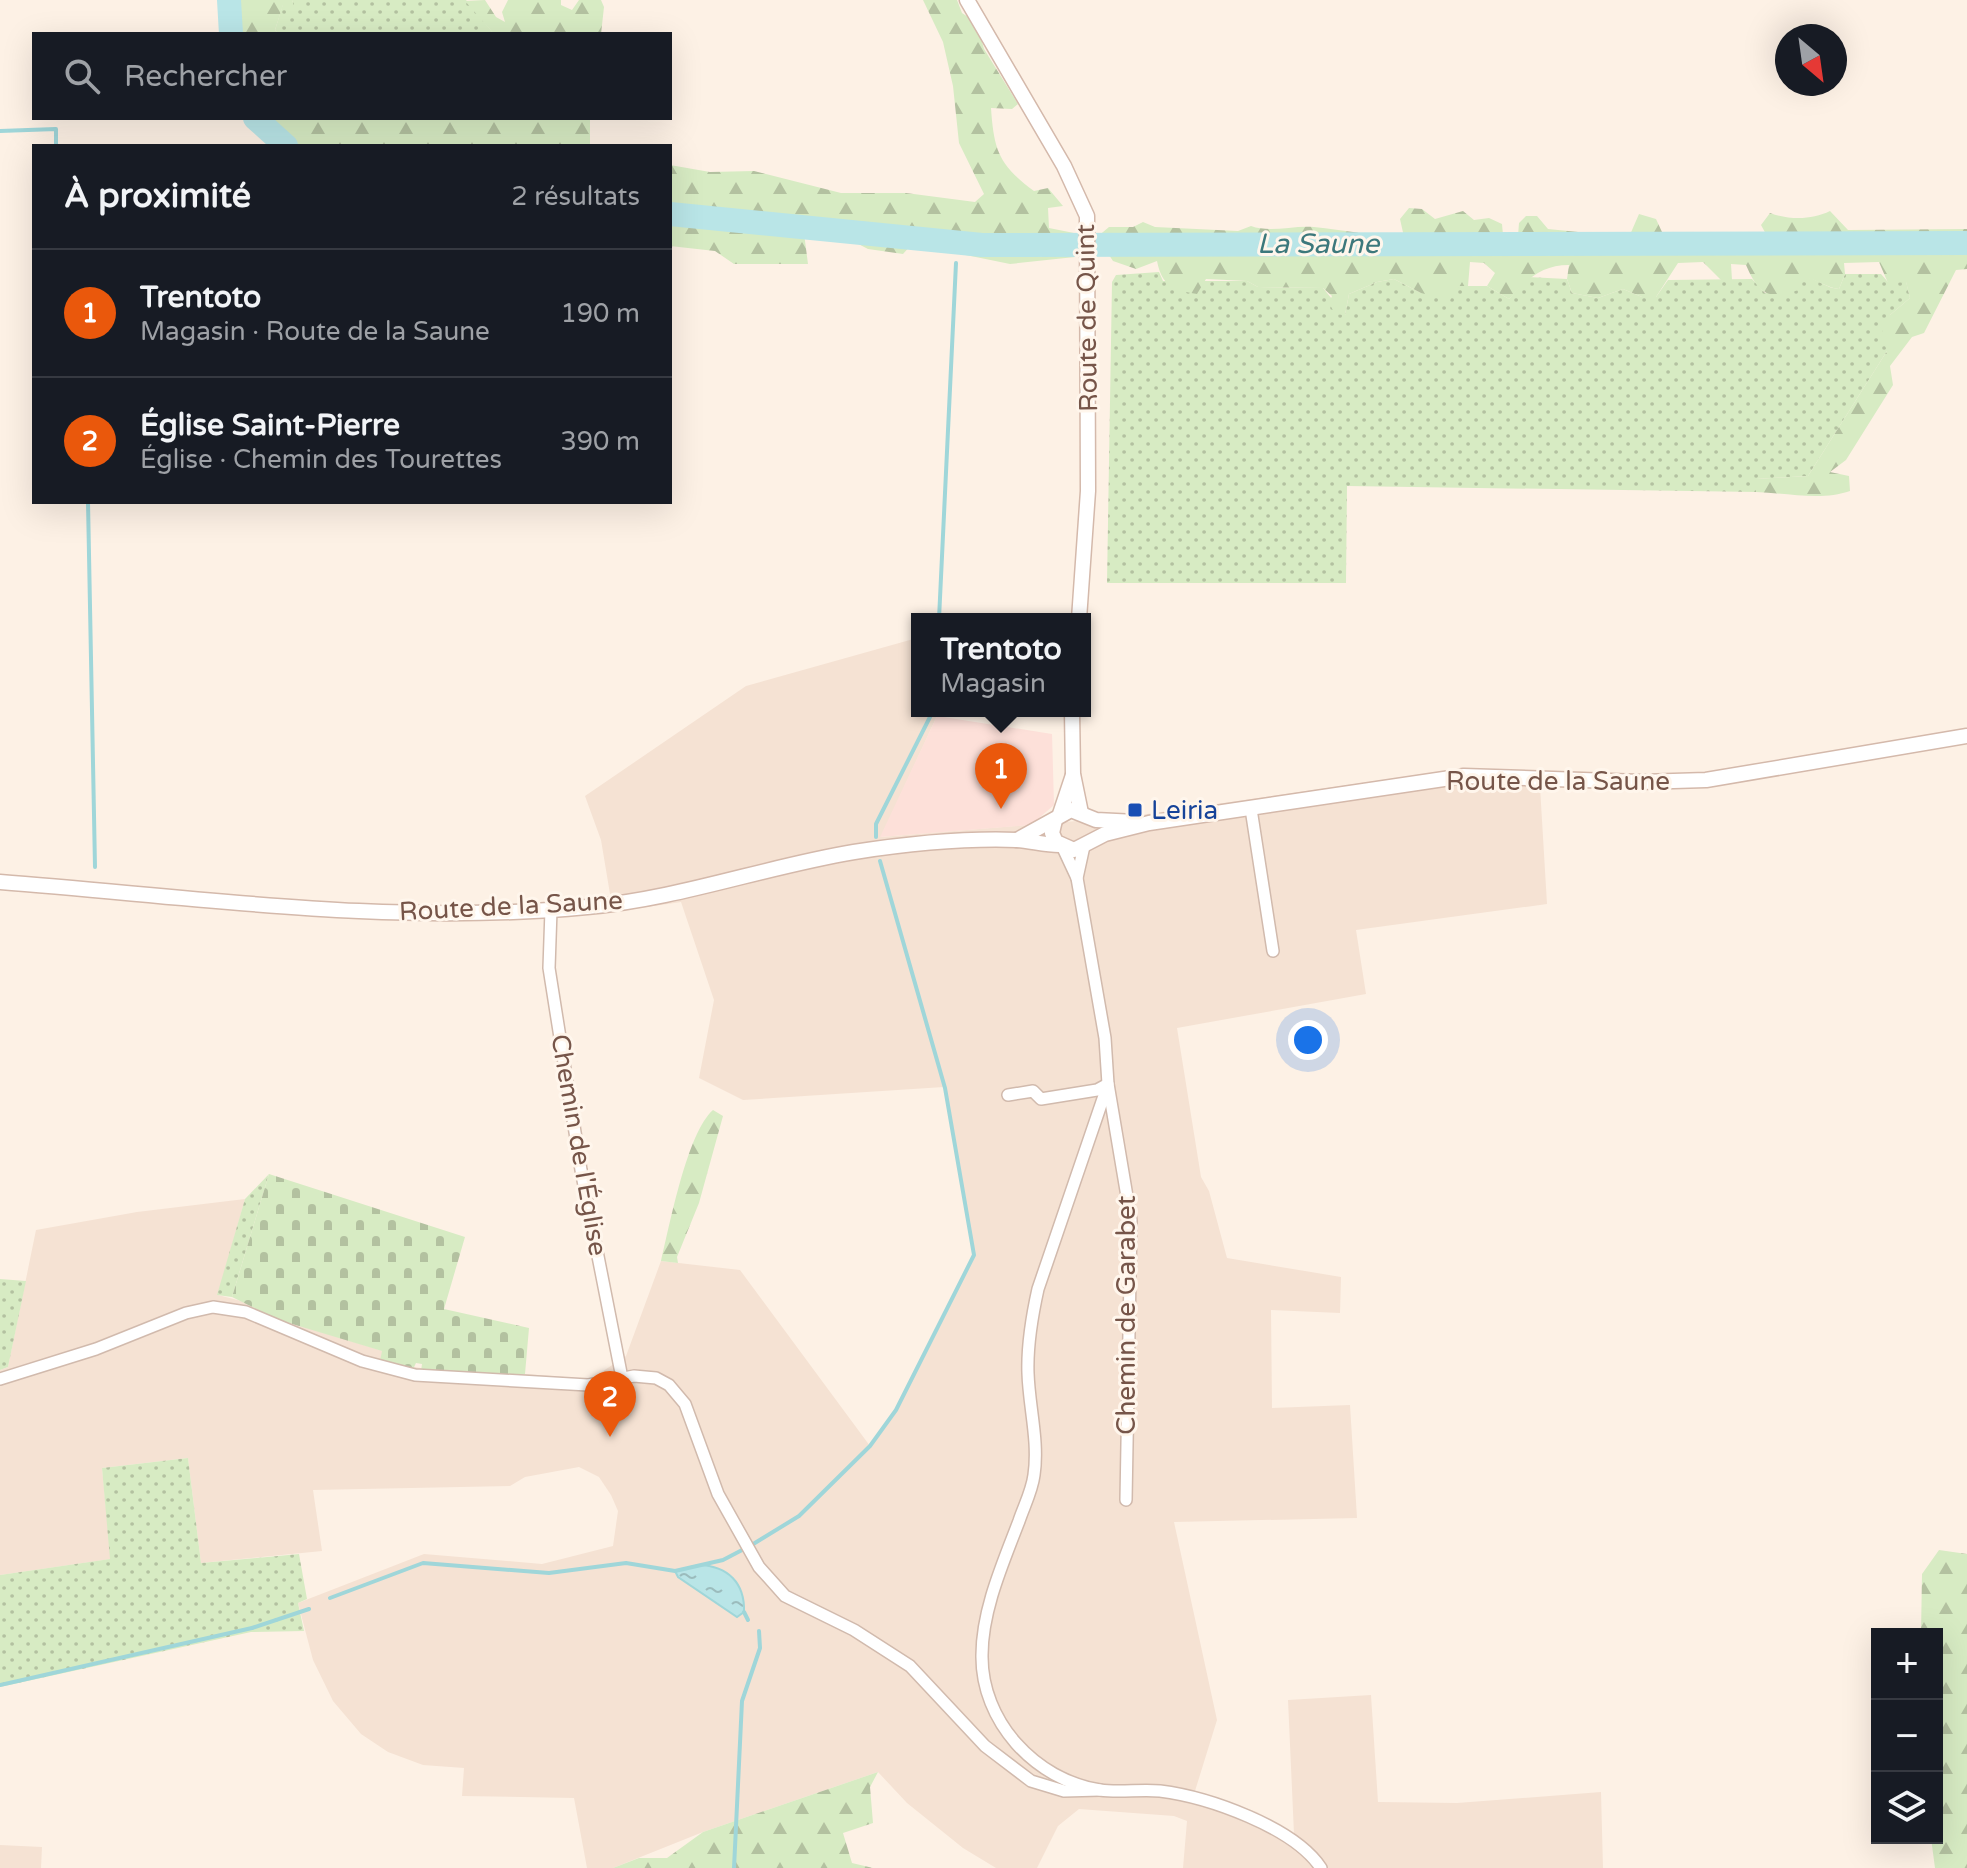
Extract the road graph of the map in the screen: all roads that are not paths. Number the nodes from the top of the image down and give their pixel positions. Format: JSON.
{"nodes":[{"id":1,"x":967,"y":0,"type":"edge"},
{"id":2,"x":1079,"y":613,"type":"edge"},
{"id":3,"x":1072,"y":717,"type":"edge"},
{"id":4,"x":1967,"y":736,"type":"edge"},
{"id":5,"x":1073,"y":774,"type":"junction"},
{"id":6,"x":1251,"y":809,"type":"junction"},
{"id":7,"x":1084,"y":814,"type":"junction"},
{"id":8,"x":1058,"y":817,"type":"junction"},
{"id":9,"x":1149,"y":823,"type":"junction"},
{"id":10,"x":1017,"y":840,"type":"junction"},
{"id":11,"x":1086,"y":844,"type":"junction"},
{"id":12,"x":1061,"y":846,"type":"junction"},
{"id":13,"x":1077,"y":878,"type":"junction"},
{"id":14,"x":0,"y":882,"type":"edge"},
{"id":15,"x":551,"y":910,"type":"junction"},
{"id":16,"x":1273,"y":951,"type":"dead end"},
{"id":17,"x":1108,"y":1084,"type":"junction"},
{"id":18,"x":1008,"y":1095,"type":"dead end"},
{"id":19,"x":622,"y":1378,"type":"junction"},
{"id":20,"x":0,"y":1379,"type":"edge"},
{"id":21,"x":1126,"y":1500,"type":"dead end"},
{"id":22,"x":1100,"y":1790,"type":"junction"},
{"id":23,"x":1321,"y":1868,"type":"edge"}],
"edges":[{"from":1,"to":2,"type":"street","name":"Route de Quint"},
{"from":3,"to":5,"type":"street"},
{"from":4,"to":6,"type":"street","name":"Route de la Saune"},
{"from":5,"to":7,"type":"street"},
{"from":5,"to":8,"type":"street"},
{"from":6,"to":9,"type":"street","name":"Route de la Saune"},
{"from":6,"to":16,"type":"street"},
{"from":7,"to":8,"type":"street"},
{"from":7,"to":9,"type":"street","name":"Route de la Saune"},
{"from":7,"to":11,"type":"street"},
{"from":8,"to":10,"type":"street","name":"Route de la Saune"},
{"from":8,"to":12,"type":"street"},
{"from":9,"to":11,"type":"street","name":"Route de la Saune"},
{"from":10,"to":12,"type":"street","name":"Route de la Saune"},
{"from":10,"to":15,"type":"street","name":"Route de la Saune"},
{"from":11,"to":12,"type":"street"},
{"from":11,"to":13,"type":"street","name":"Chemin de Garabet"},
{"from":12,"to":13,"type":"street","name":"Chemin de Garabet"},
{"from":13,"to":17,"type":"street","name":"Chemin de Garabet"},
{"from":14,"to":15,"type":"street","name":"Route de la Saune"},
{"from":15,"to":19,"type":"street","name":"Chemin de l'Église"},
{"from":17,"to":18,"type":"street"},
{"from":17,"to":21,"type":"street","name":"Chemin de Garabet"},
{"from":17,"to":22,"type":"street","name":"Chemin de Garabet"},
{"from":19,"to":20,"type":"street"},
{"from":19,"to":22,"type":"street"},
{"from":22,"to":23,"type":"street","name":"Chemin de Garabet"}]}
